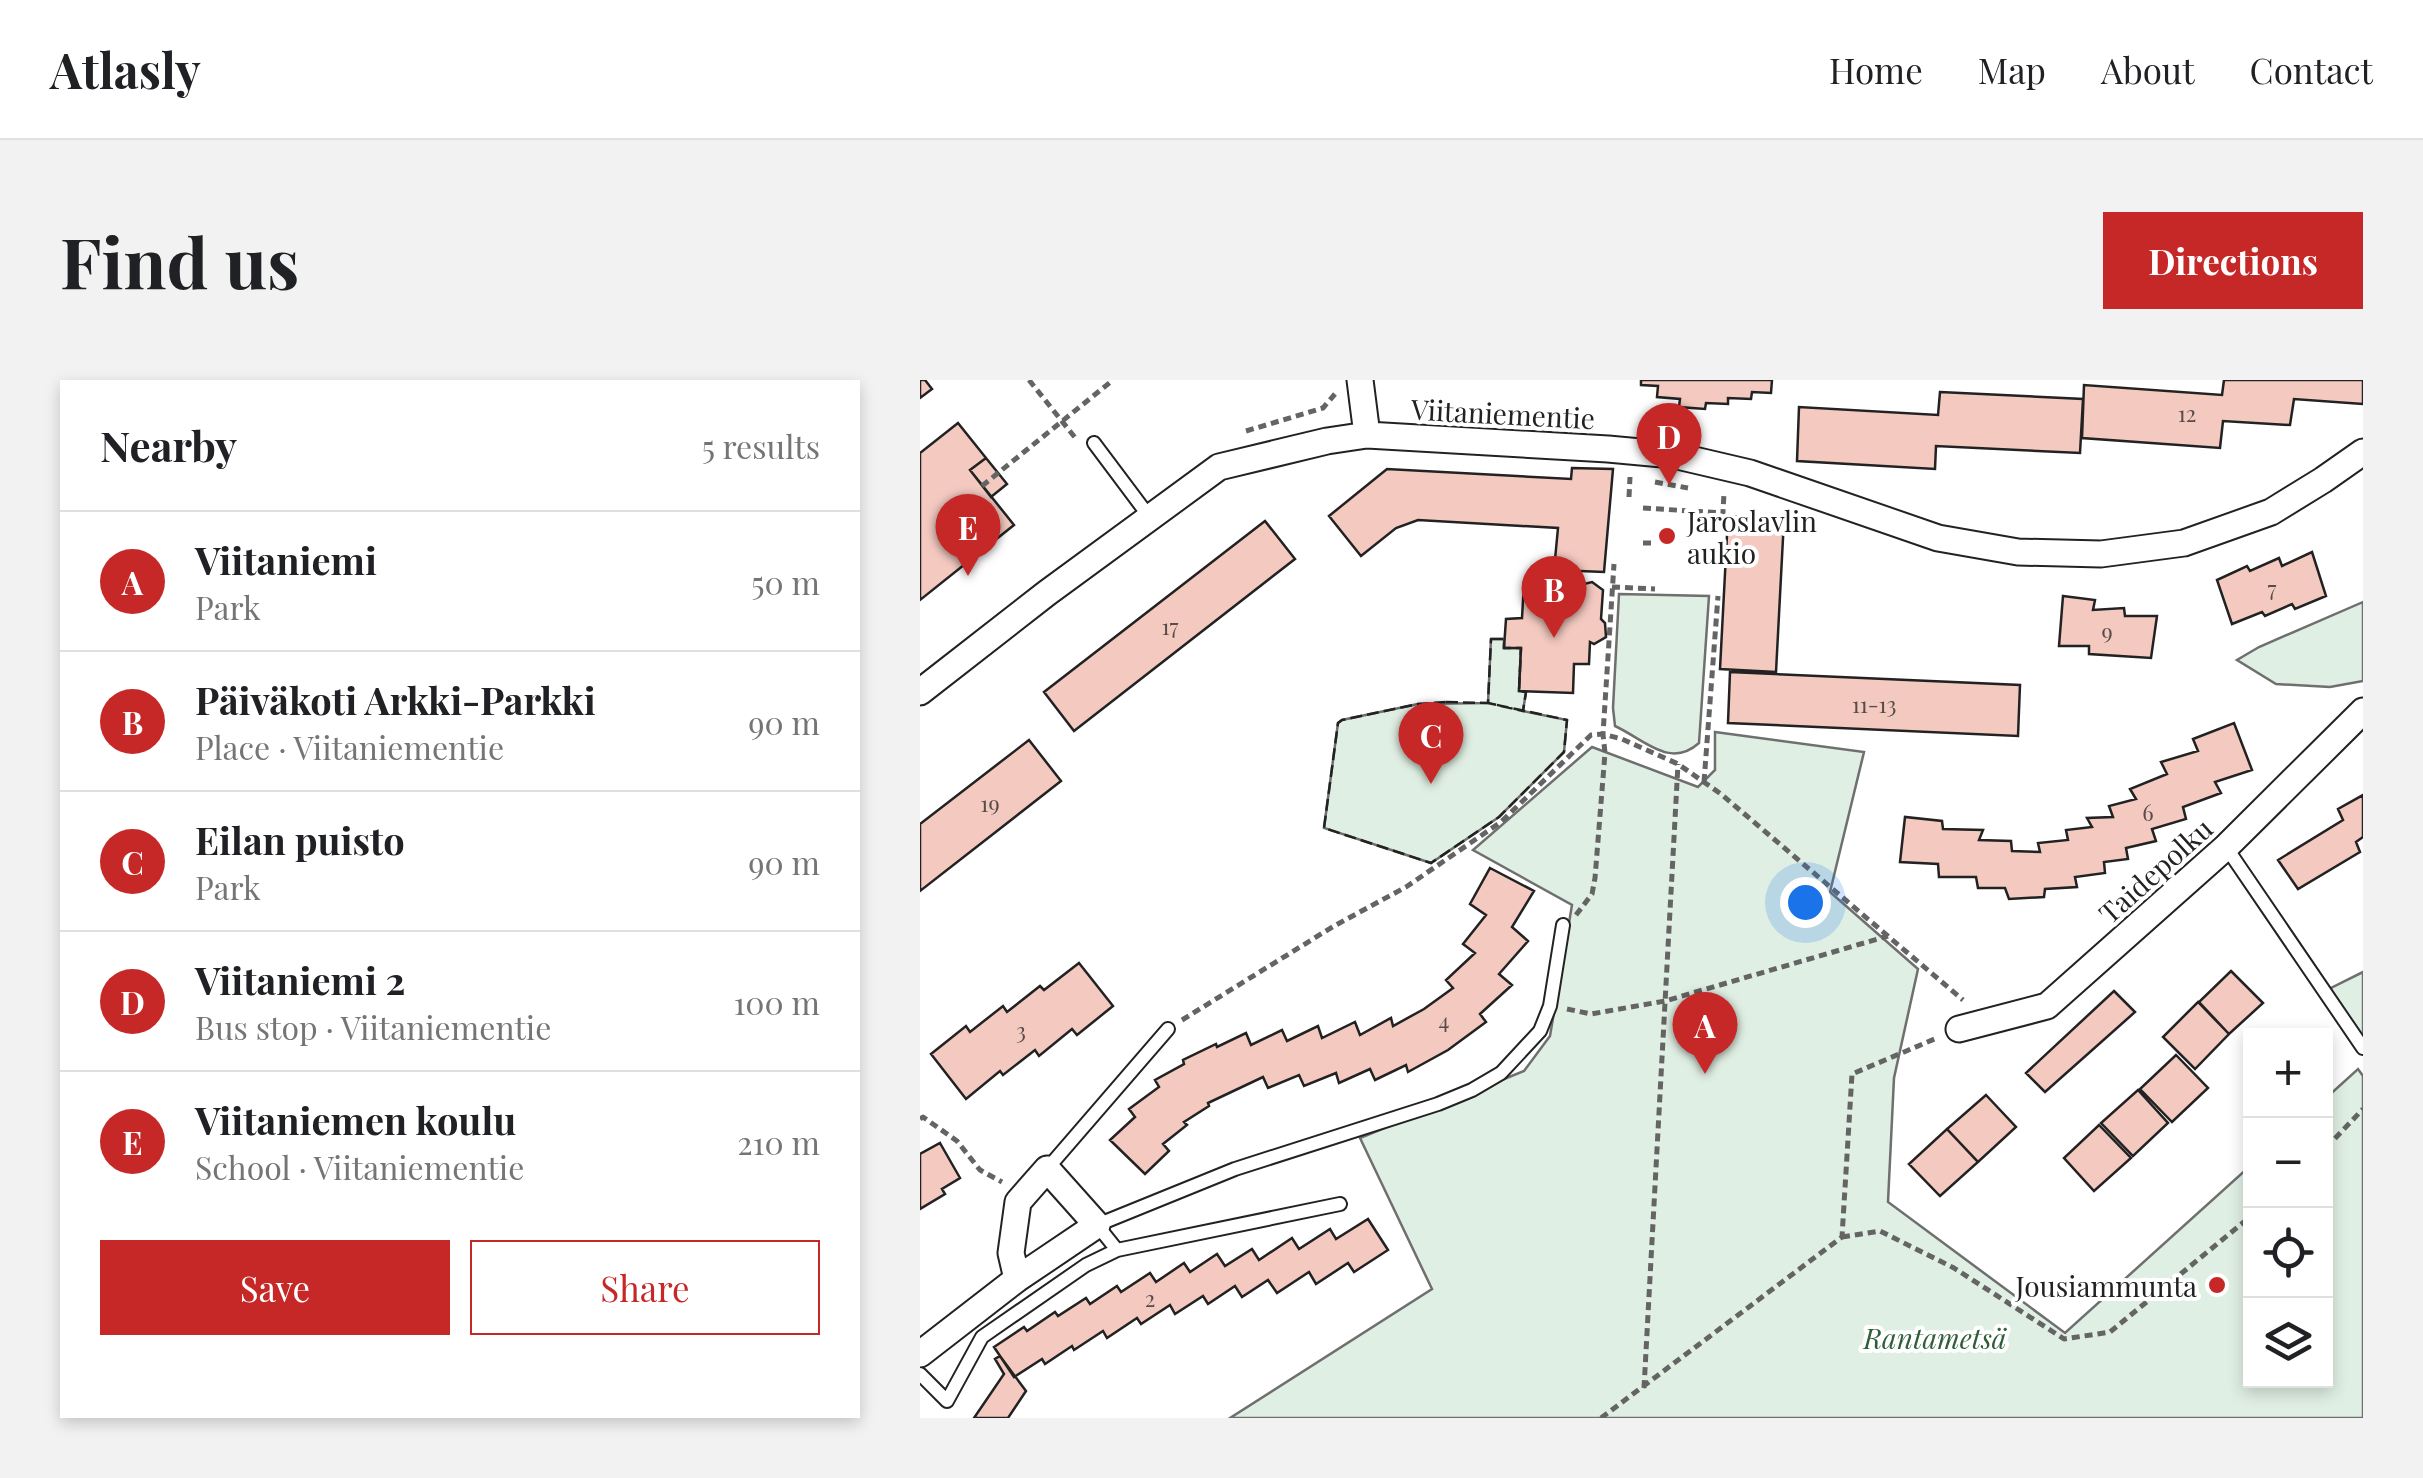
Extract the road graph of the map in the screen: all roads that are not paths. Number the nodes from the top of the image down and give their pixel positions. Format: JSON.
{"nodes":[{"id":1,"x":1360,"y":380,"type":"edge"},
{"id":2,"x":1367,"y":435,"type":"junction"},
{"id":3,"x":1094,"y":443,"type":"dead end"},
{"id":4,"x":2363,"y":452,"type":"edge"},
{"id":5,"x":1151,"y":518,"type":"junction"},
{"id":6,"x":920,"y":692,"type":"edge"},
{"id":7,"x":2363,"y":711,"type":"edge"},
{"id":8,"x":2226,"y":847,"type":"junction"},
{"id":9,"x":1563,"y":925,"type":"road end"},
{"id":10,"x":1168,"y":1029,"type":"road end"},
{"id":11,"x":1959,"y":1029,"type":"road end"},
{"id":12,"x":2363,"y":1048,"type":"edge"},
{"id":13,"x":1048,"y":1169,"type":"junction"},
{"id":14,"x":1340,"y":1204,"type":"dead end"},
{"id":15,"x":1098,"y":1225,"type":"junction"},
{"id":16,"x":1116,"y":1250,"type":"junction"},
{"id":17,"x":1017,"y":1280,"type":"junction"},
{"id":18,"x":920,"y":1354,"type":"edge"},
{"id":19,"x":920,"y":1374,"type":"edge"}],
"edges":[{"from":1,"to":2,"type":"street"},
{"from":2,"to":4,"type":"street","name":"Viitaniementie"},
{"from":2,"to":5,"type":"street","name":"Viitaniementie"},
{"from":3,"to":5,"type":"lane"},
{"from":5,"to":6,"type":"street","name":"Viitaniementie"},
{"from":7,"to":8,"type":"street","name":"Taidepolku"},
{"from":8,"to":11,"type":"street","name":"Taidepolku"},
{"from":8,"to":12,"type":"lane"},
{"from":9,"to":15,"type":"lane"},
{"from":10,"to":13,"type":"lane"},
{"from":13,"to":15,"type":"street"},
{"from":13,"to":17,"type":"street"},
{"from":14,"to":16,"type":"lane"},
{"from":15,"to":16,"type":"lane"},
{"from":15,"to":17,"type":"street"},
{"from":16,"to":19,"type":"lane"},
{"from":17,"to":18,"type":"street"}]}
